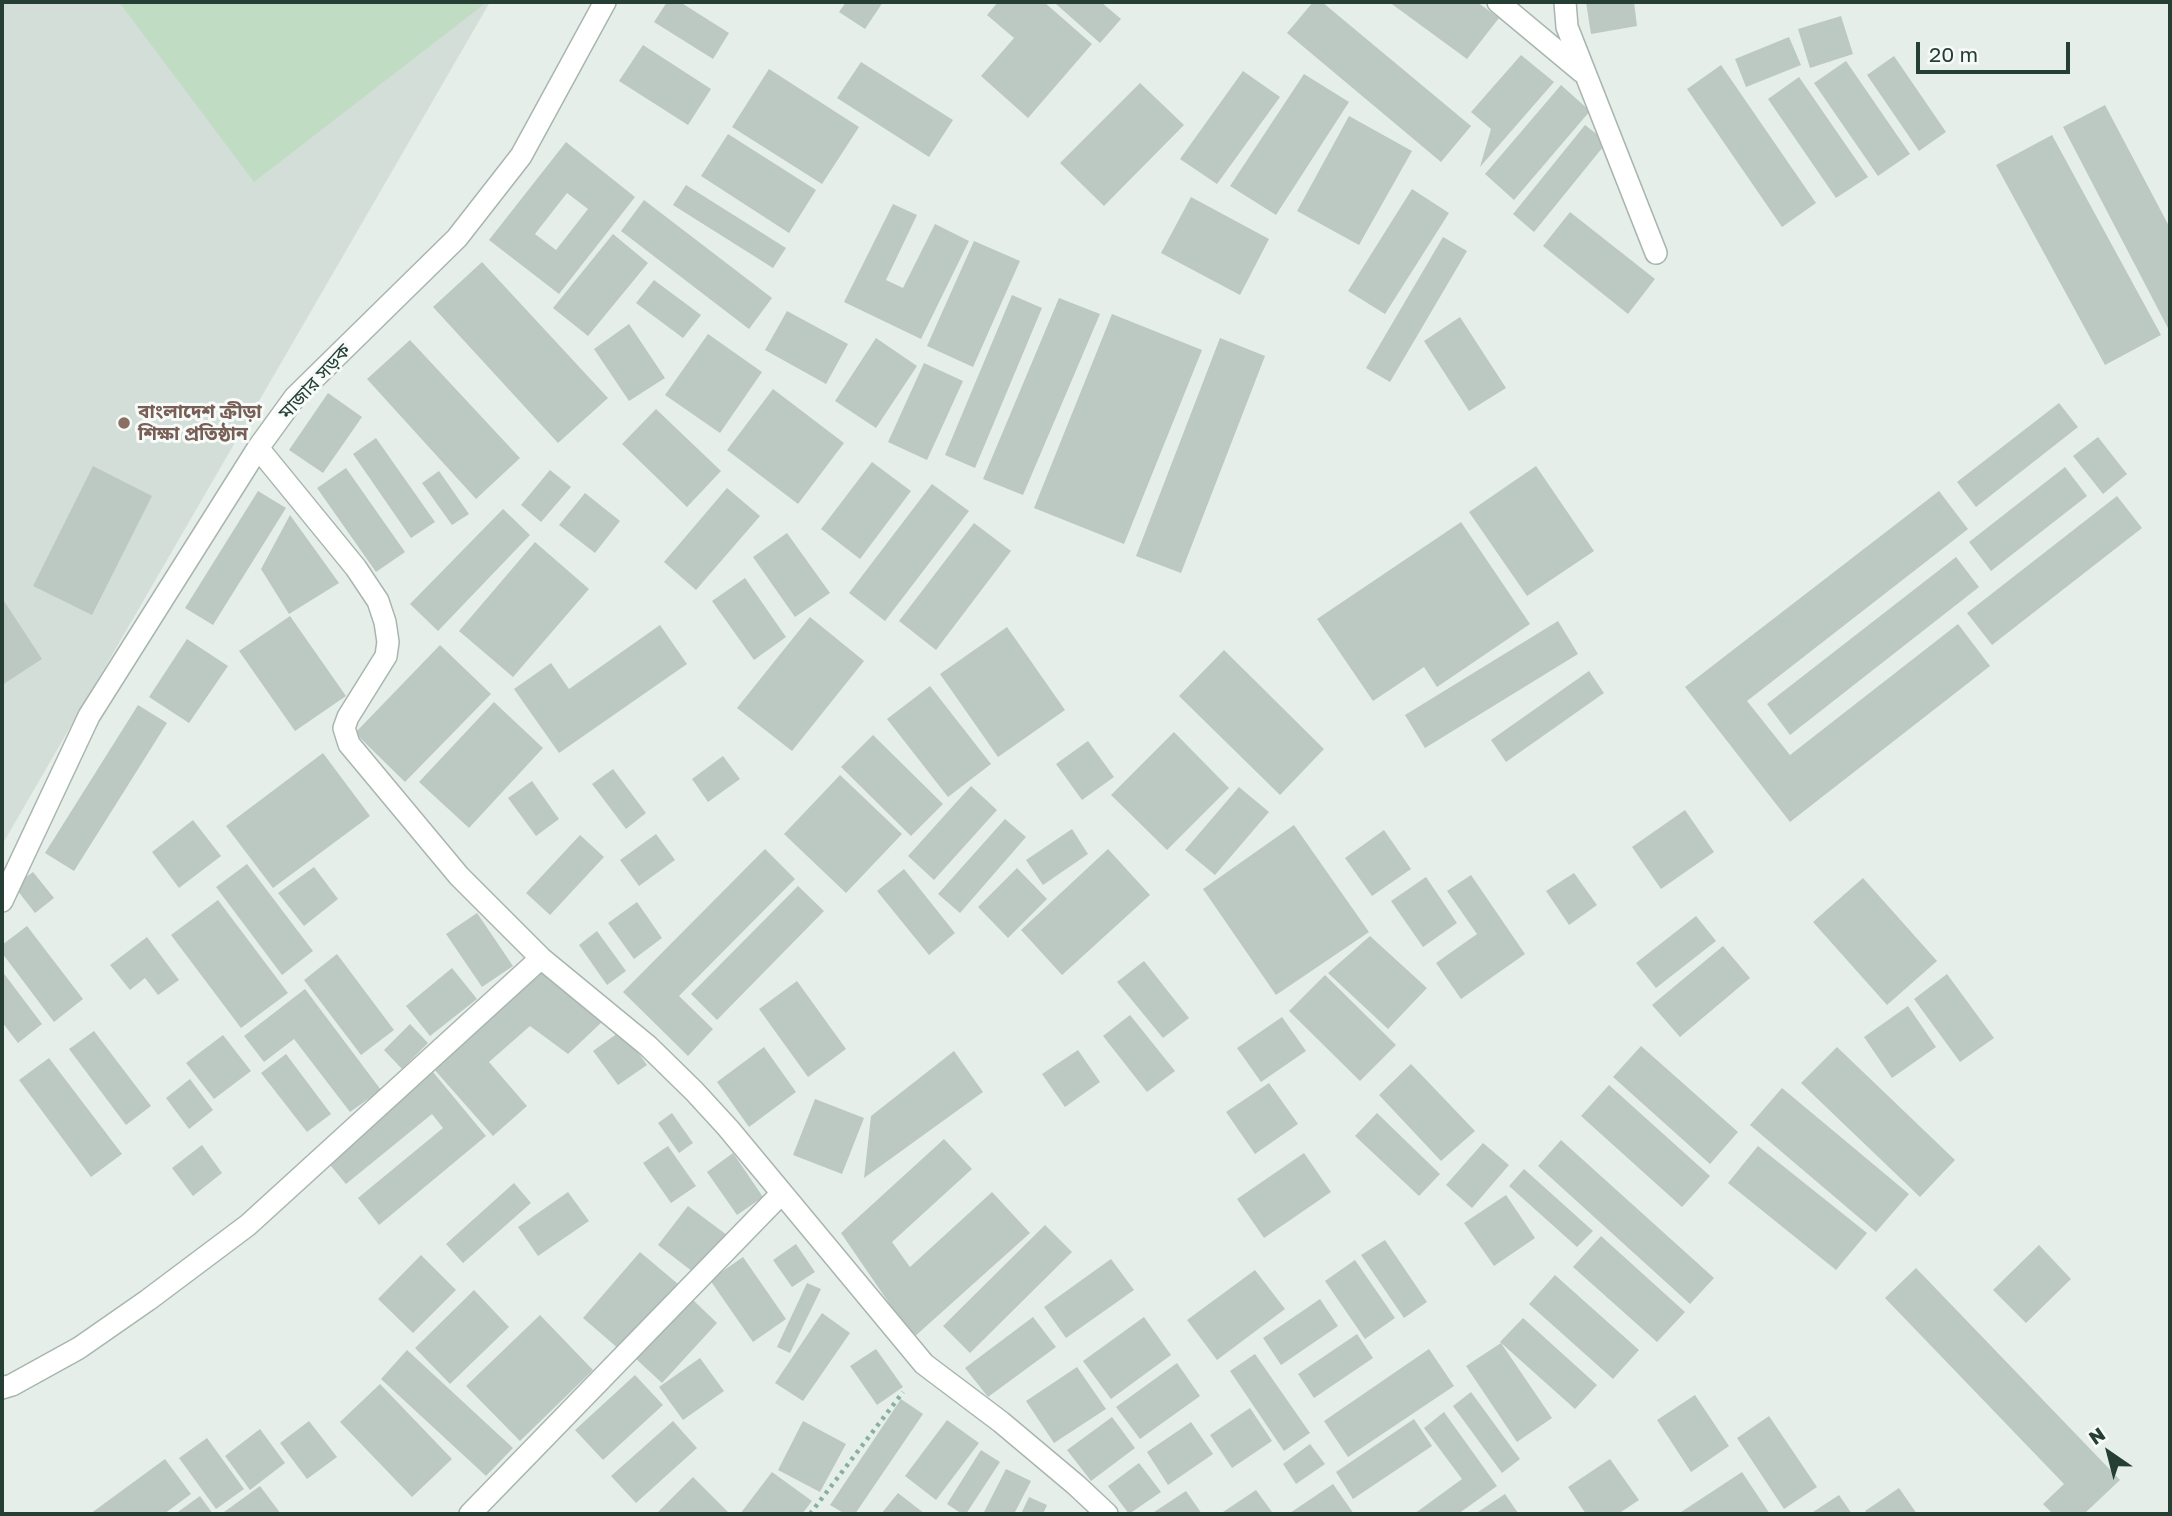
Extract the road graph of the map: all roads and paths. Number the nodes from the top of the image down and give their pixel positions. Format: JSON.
{"nodes":[{"id":1,"x":605,"y":2,"type":"edge"},
{"id":2,"x":1498,"y":2,"type":"edge"},
{"id":3,"x":1565,"y":2,"type":"edge"},
{"id":4,"x":1586,"y":74,"type":"junction"},
{"id":5,"x":1656,"y":253,"type":"dead end"},
{"id":6,"x":258,"y":448,"type":"junction"},
{"id":7,"x":2,"y":901,"type":"edge"},
{"id":8,"x":541,"y":958,"type":"junction"},
{"id":9,"x":781,"y":1194,"type":"junction"},
{"id":10,"x":924,"y":1364,"type":"junction"},
{"id":11,"x":2,"y":1388,"type":"edge"},
{"id":12,"x":470,"y":1514,"type":"edge"},
{"id":13,"x":810,"y":1514,"type":"edge"},
{"id":14,"x":1107,"y":1514,"type":"edge"}],
"edges":[{"from":1,"to":6,"type":"street","name":"মাজার সড়ক"},
{"from":2,"to":4,"type":"street"},
{"from":3,"to":4,"type":"street"},
{"from":4,"to":5,"type":"street"},
{"from":6,"to":7,"type":"street","name":"মাজার সড়ক"},
{"from":6,"to":8,"type":"street"},
{"from":8,"to":9,"type":"street"},
{"from":8,"to":11,"type":"street"},
{"from":9,"to":10,"type":"street"},
{"from":9,"to":12,"type":"street"},
{"from":10,"to":13,"type":"path"},
{"from":10,"to":14,"type":"street"}]}
